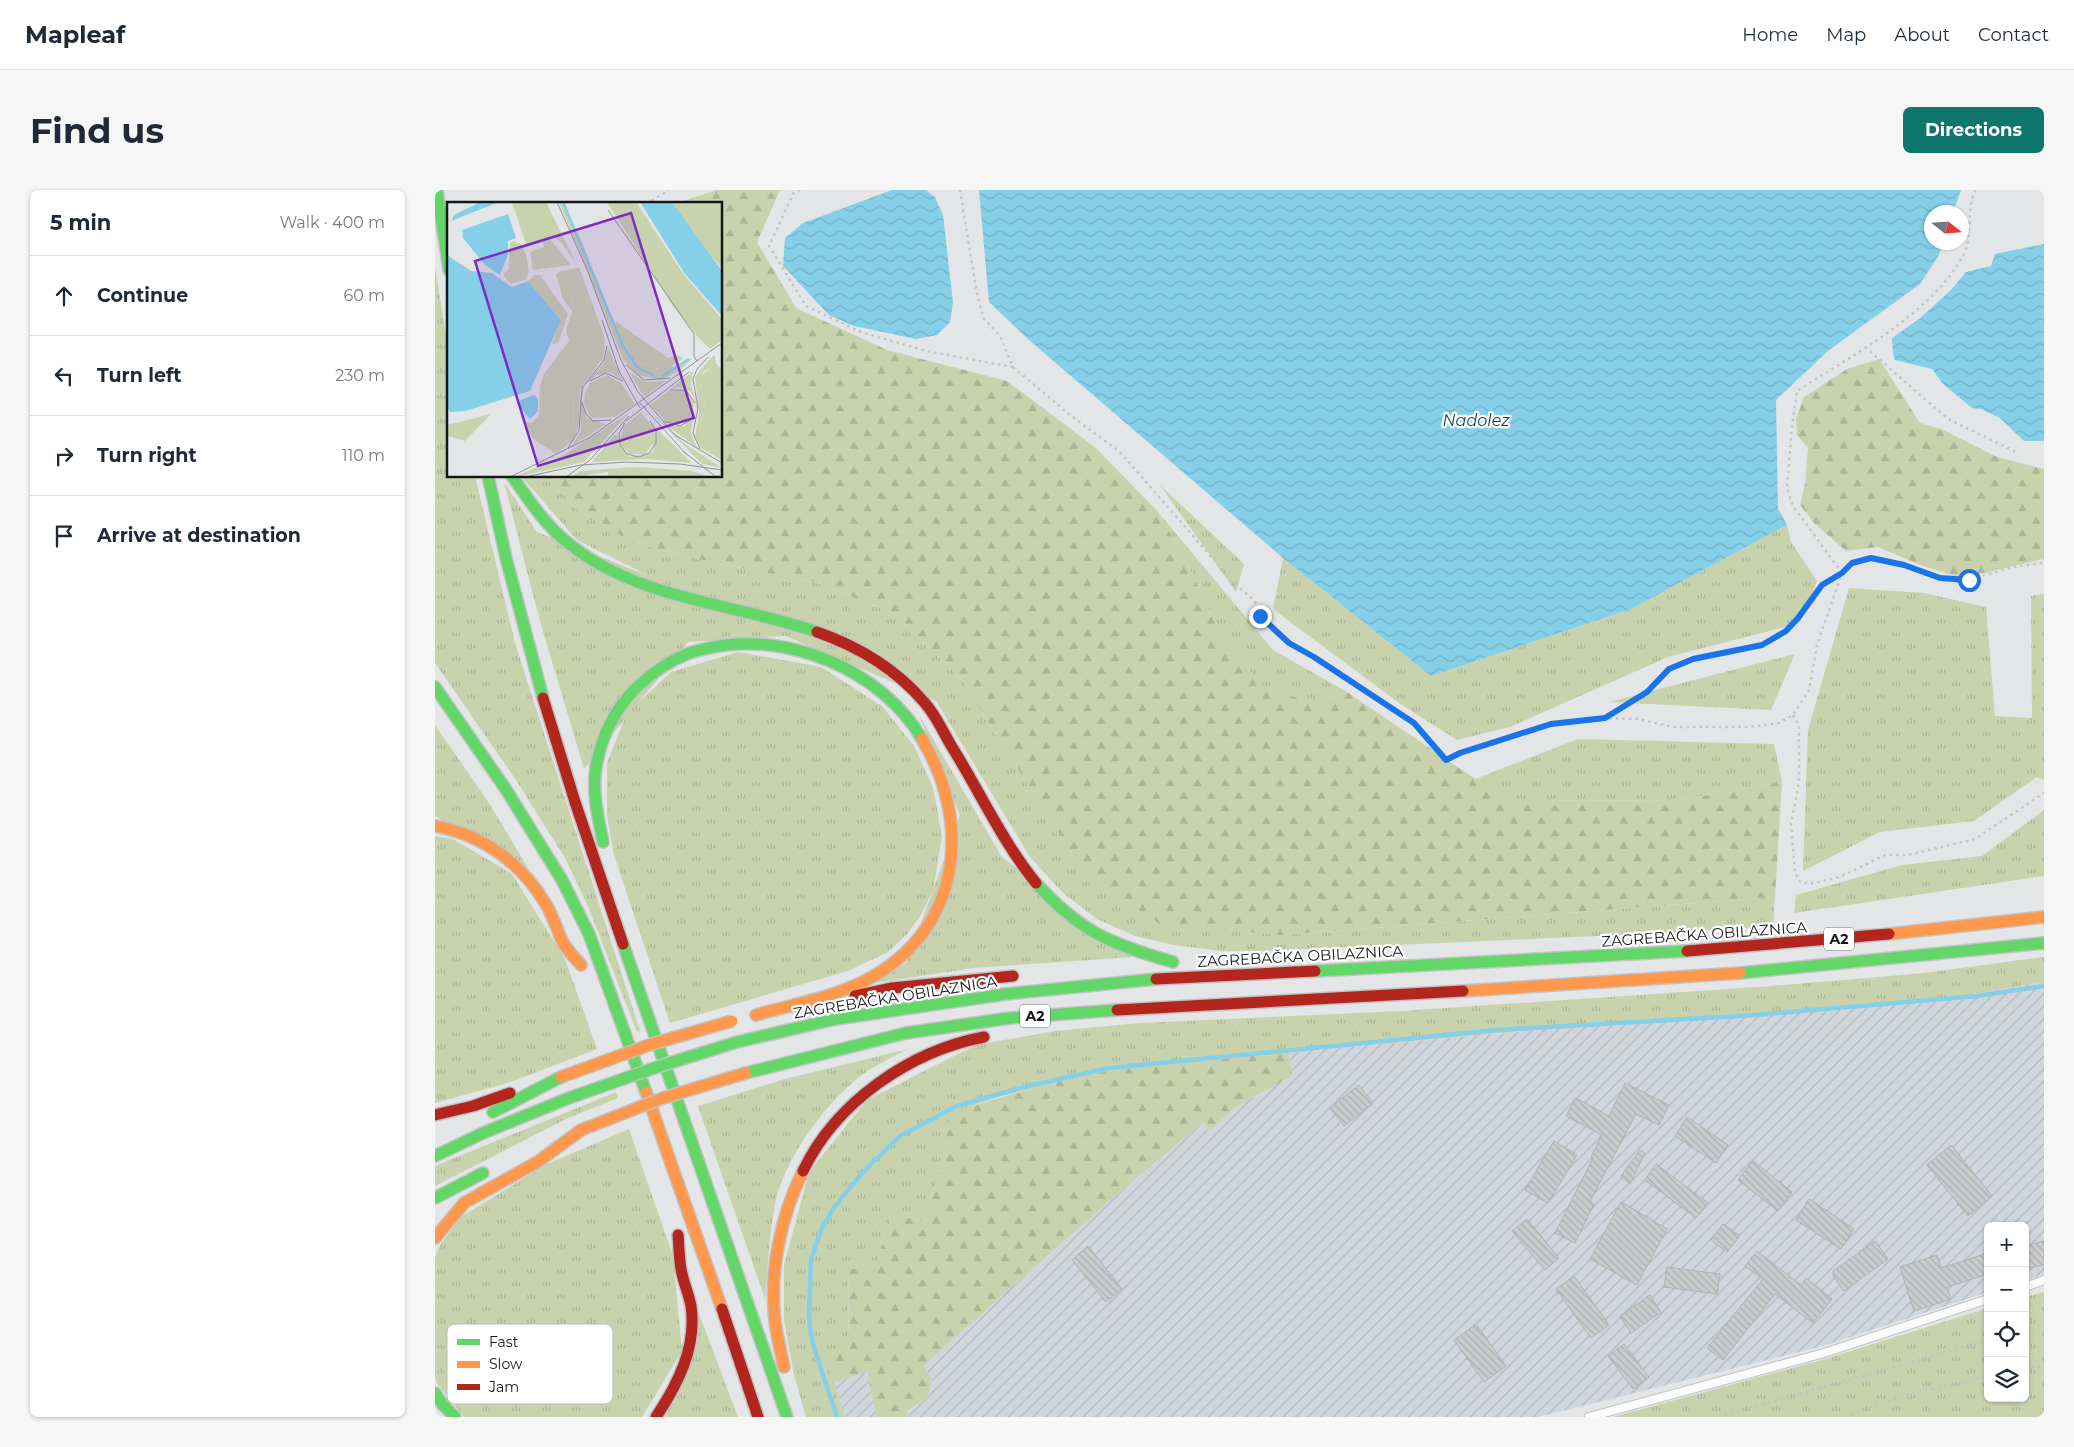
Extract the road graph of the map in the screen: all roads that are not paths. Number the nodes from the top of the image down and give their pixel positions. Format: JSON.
{"nodes":[{"id":1,"x":437,"y":190,"type":"edge"},
{"id":2,"x":447,"y":257,"type":"edge"},
{"id":3,"x":488,"y":478,"type":"edge"},
{"id":4,"x":512,"y":478,"type":"edge"},
{"id":5,"x":435,"y":687,"type":"edge"},
{"id":6,"x":469,"y":735,"type":"junction"},
{"id":7,"x":471,"y":762,"type":"dead end"},
{"id":8,"x":435,"y":826,"type":"edge"},
{"id":9,"x":596,"y":865,"type":"junction"},
{"id":10,"x":538,"y":872,"type":"dead end"},
{"id":11,"x":2044,"y":917,"type":"edge"},
{"id":12,"x":2044,"y":943,"type":"edge"},
{"id":13,"x":1270,"y":962,"type":"dead end"},
{"id":14,"x":1143,"y":964,"type":"dead end"},
{"id":15,"x":1341,"y":970,"type":"junction"},
{"id":16,"x":1023,"y":975,"type":"dead end"},
{"id":17,"x":1247,"y":1002,"type":"junction"},
{"id":18,"x":744,"y":1018,"type":"junction"},
{"id":19,"x":1046,"y":1027,"type":"dead end"},
{"id":20,"x":993,"y":1035,"type":"dead end"},
{"id":21,"x":613,"y":1049,"type":"dead end"},
{"id":22,"x":557,"y":1079,"type":"junction"},
{"id":23,"x":435,"y":1115,"type":"edge"},
{"id":24,"x":485,"y":1116,"type":"dead end"},
{"id":25,"x":638,"y":1122,"type":"dead end"},
{"id":26,"x":581,"y":1130,"type":"junction"},
{"id":27,"x":539,"y":1147,"type":"dead end"},
{"id":28,"x":435,"y":1156,"type":"edge"},
{"id":29,"x":496,"y":1166,"type":"dead end"},
{"id":30,"x":435,"y":1198,"type":"edge"},
{"id":31,"x":435,"y":1238,"type":"edge"},
{"id":32,"x":2044,"y":1280,"type":"edge"},
{"id":33,"x":2029,"y":1286,"type":"edge"},
{"id":34,"x":1984,"y":1300,"type":"edge"},
{"id":35,"x":702,"y":1304,"type":"dead end"},
{"id":36,"x":435,"y":1393,"type":"edge"},
{"id":37,"x":455,"y":1417,"type":"edge"},
{"id":38,"x":656,"y":1417,"type":"edge"},
{"id":39,"x":758,"y":1417,"type":"edge"},
{"id":40,"x":787,"y":1417,"type":"edge"},
{"id":41,"x":794,"y":1417,"type":"edge"},
{"id":42,"x":1589,"y":1417,"type":"edge"}],
"edges":[{"from":1,"to":2,"type":"highway"},
{"from":3,"to":9,"type":"highway"},
{"from":4,"to":14,"type":"highway"},
{"from":5,"to":6,"type":"highway"},
{"from":6,"to":7,"type":"highway"},
{"from":6,"to":39,"type":"highway"},
{"from":8,"to":10,"type":"highway"},
{"from":9,"to":18,"type":"highway"},
{"from":9,"to":40,"type":"highway"},
{"from":11,"to":15,"type":"highway","name":"ZAGREBAČKA OBILAZNICA","number":"A2"},
{"from":12,"to":17,"type":"highway","number":"A2"},
{"from":13,"to":15,"type":"highway"},
{"from":15,"to":28,"type":"highway","name":"ZAGREBAČKA OBILAZNICA","number":"A2","bridge":true},
{"from":16,"to":18,"type":"highway"},
{"from":17,"to":19,"type":"highway"},
{"from":17,"to":26,"type":"highway","number":"A2","bridge":true},
{"from":18,"to":22,"type":"highway","bridge":true},
{"from":20,"to":41,"type":"highway"},
{"from":21,"to":25,"type":"highway"},
{"from":22,"to":23,"type":"highway"},
{"from":22,"to":24,"type":"highway"},
{"from":26,"to":27,"type":"highway"},
{"from":26,"to":31,"type":"highway"},
{"from":29,"to":30,"type":"highway"},
{"from":32,"to":33,"type":"lane"},
{"from":34,"to":42,"type":"lane"},
{"from":35,"to":38,"type":"highway"},
{"from":36,"to":37,"type":"highway"}]}
